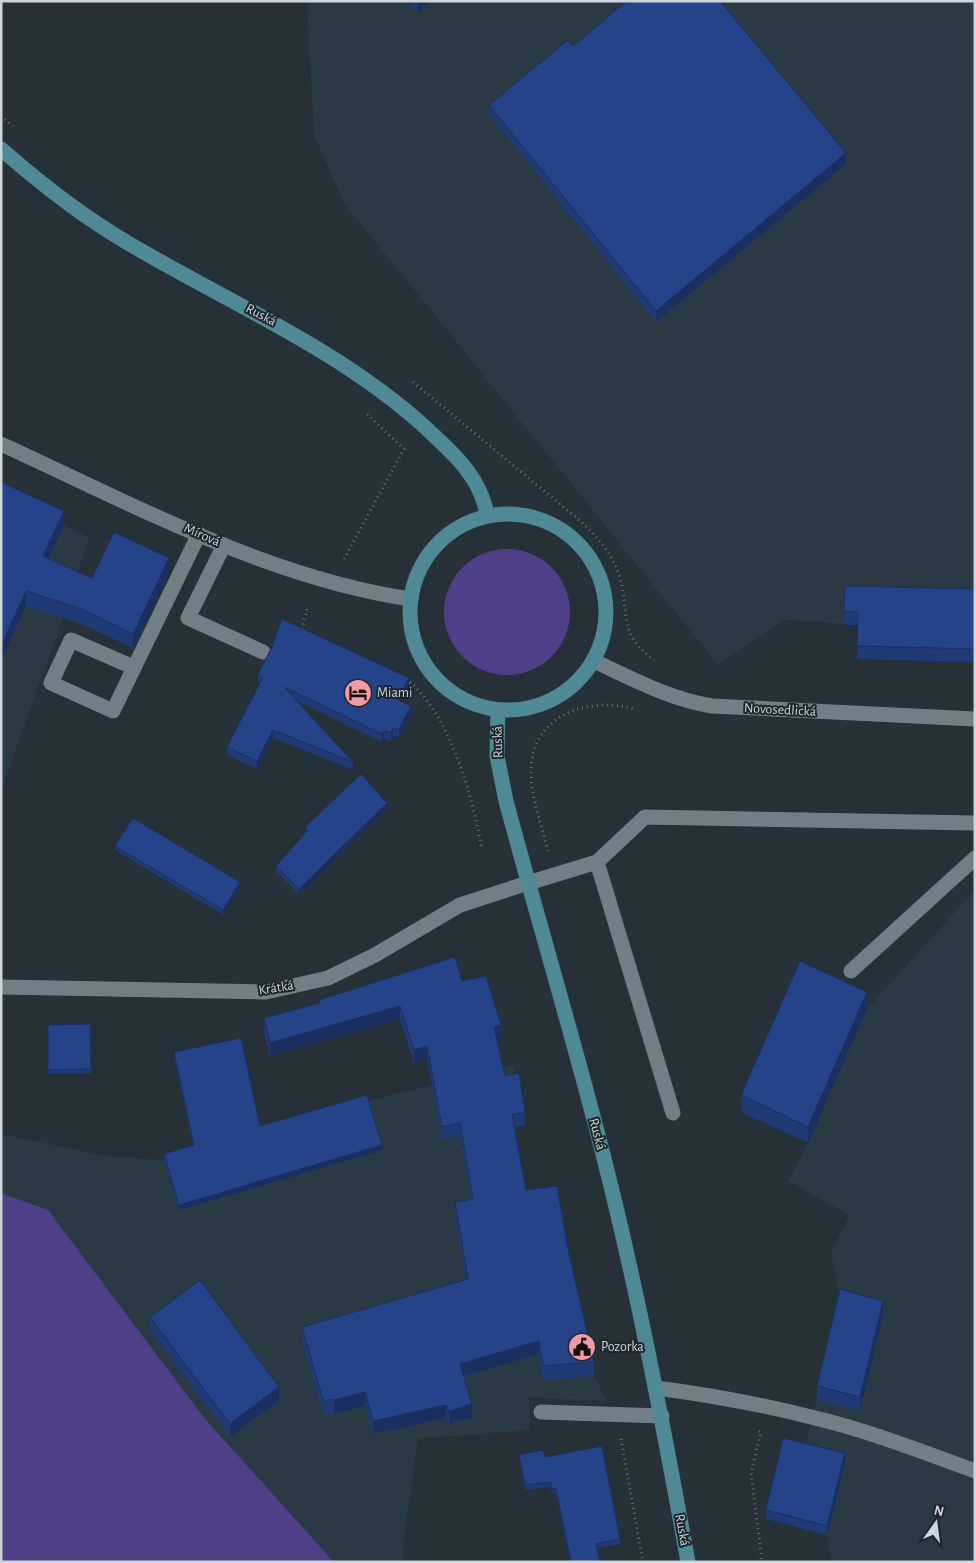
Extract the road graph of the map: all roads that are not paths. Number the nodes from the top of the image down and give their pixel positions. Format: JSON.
{"nodes":[{"id":1,"x":1,"y":149,"type":"edge"},
{"id":2,"x":1,"y":444,"type":"edge"},
{"id":3,"x":488,"y":516,"type":"junction"},
{"id":4,"x":199,"y":534,"type":"junction"},
{"id":5,"x":224,"y":545,"type":"junction"},
{"id":6,"x":411,"y":599,"type":"junction"},
{"id":7,"x":263,"y":652,"type":"dead end"},
{"id":8,"x":594,"y":661,"type":"junction"},
{"id":9,"x":133,"y":667,"type":"junction"},
{"id":10,"x":498,"y":710,"type":"junction"},
{"id":11,"x":975,"y":719,"type":"edge"},
{"id":12,"x":975,"y":823,"type":"edge"},
{"id":13,"x":975,"y":858,"type":"edge"},
{"id":14,"x":597,"y":862,"type":"junction"},
{"id":15,"x":528,"y":884,"type":"junction"},
{"id":16,"x":851,"y":971,"type":"dead end"},
{"id":17,"x":1,"y":988,"type":"edge"},
{"id":18,"x":673,"y":1113,"type":"dead end"},
{"id":19,"x":657,"y":1388,"type":"junction"},
{"id":20,"x":541,"y":1412,"type":"dead end"},
{"id":21,"x":662,"y":1416,"type":"junction"},
{"id":22,"x":975,"y":1470,"type":"edge"},
{"id":23,"x":688,"y":1562,"type":"edge"}],
"edges":[{"from":1,"to":3,"type":"main road","name":"Ruská"},
{"from":2,"to":4,"type":"street","name":"Mírová"},
{"from":3,"to":6,"type":"main road"},
{"from":3,"to":8,"type":"main road"},
{"from":4,"to":5,"type":"street","name":"Mírová"},
{"from":4,"to":9,"type":"street"},
{"from":5,"to":6,"type":"street","name":"Mírová"},
{"from":5,"to":7,"type":"street"},
{"from":6,"to":10,"type":"main road"},
{"from":8,"to":10,"type":"main road"},
{"from":8,"to":11,"type":"street","name":"Novosedlická"},
{"from":9,"to":9,"type":"street"},
{"from":10,"to":15,"type":"main road","name":"Ruská"},
{"from":12,"to":14,"type":"street"},
{"from":13,"to":16,"type":"street"},
{"from":14,"to":15,"type":"street","name":"Krátká"},
{"from":14,"to":18,"type":"street"},
{"from":15,"to":17,"type":"street","name":"Krátká"},
{"from":15,"to":19,"type":"main road","name":"Ruská"},
{"from":19,"to":21,"type":"main road","name":"Ruská"},
{"from":19,"to":22,"type":"street"},
{"from":20,"to":21,"type":"street"},
{"from":21,"to":23,"type":"main road","name":"Ruská"}]}
